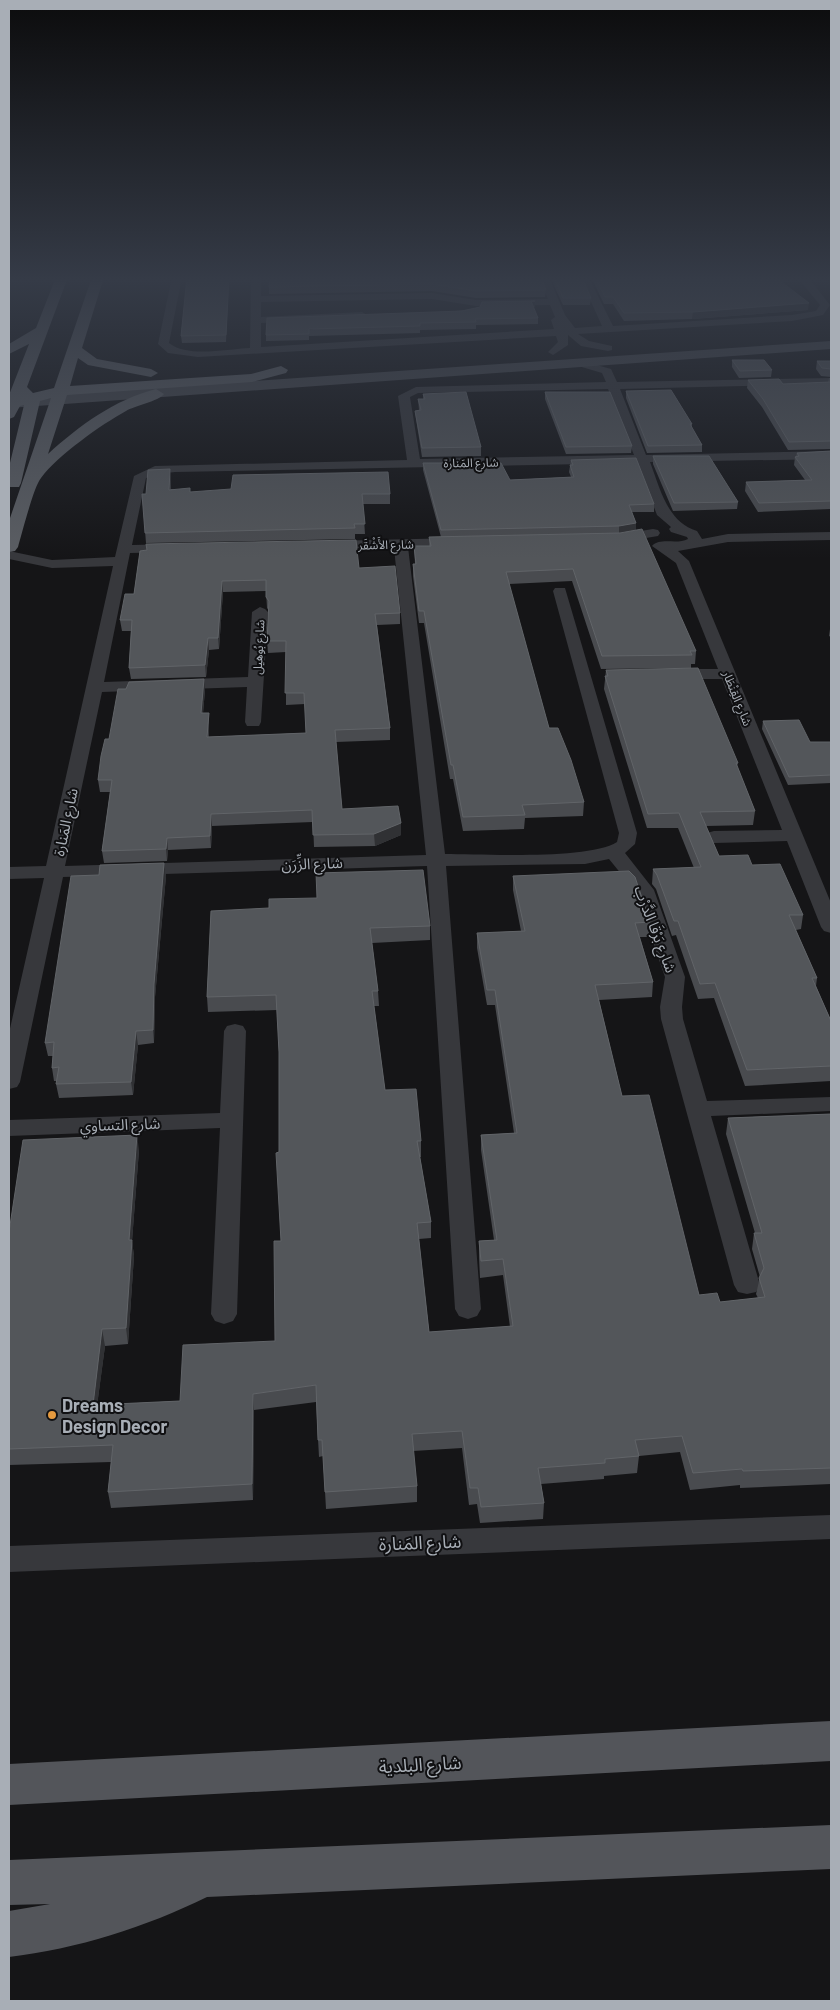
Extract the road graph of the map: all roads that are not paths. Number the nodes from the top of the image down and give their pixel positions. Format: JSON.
{"nodes":[{"id":1,"x":27,"y":371,"type":"edge"},
{"id":2,"x":62,"y":371,"type":"edge"},
{"id":3,"x":134,"y":371,"type":"edge"},
{"id":4,"x":270,"y":371,"type":"edge"},
{"id":5,"x":278,"y":371,"type":"edge"},
{"id":6,"x":468,"y":371,"type":"edge"},
{"id":7,"x":611,"y":371,"type":"edge"},
{"id":8,"x":212,"y":375,"type":"junction"},
{"id":9,"x":831,"y":381,"type":"edge"},
{"id":10,"x":612,"y":385,"type":"junction"},
{"id":11,"x":52,"y":389,"type":"junction"},
{"id":12,"x":167,"y":392,"type":"junction"},
{"id":13,"x":17,"y":398,"type":"edge"},
{"id":14,"x":831,"y":455,"type":"edge"},
{"id":15,"x":642,"y":459,"type":"junction"},
{"id":16,"x":414,"y":463,"type":"junction"},
{"id":17,"x":28,"y":485,"type":"junction"},
{"id":18,"x":664,"y":515,"type":"junction"},
{"id":19,"x":654,"y":532,"type":"junction"},
{"id":20,"x":831,"y":536,"type":"edge"},
{"id":21,"x":619,"y":539,"type":"junction"},
{"id":22,"x":599,"y":540,"type":"edge"},
{"id":23,"x":470,"y":542,"type":"edge"},
{"id":24,"x":400,"y":543,"type":"junction"},
{"id":25,"x":687,"y":543,"type":"junction"},
{"id":26,"x":311,"y":545,"type":"edge"},
{"id":27,"x":9,"y":546,"type":"edge"},
{"id":28,"x":661,"y":546,"type":"junction"},
{"id":29,"x":192,"y":547,"type":"edge"},
{"id":30,"x":9,"y":555,"type":"edge"},
{"id":31,"x":122,"y":555,"type":"junction"},
{"id":32,"x":560,"y":591,"type":"dead end"},
{"id":33,"x":260,"y":612,"type":"dead end"},
{"id":34,"x":728,"y":674,"type":"junction"},
{"id":35,"x":604,"y":675,"type":"edge"},
{"id":36,"x":661,"y":675,"type":"edge"},
{"id":37,"x":585,"y":676,"type":"junction"},
{"id":38,"x":256,"y":682,"type":"junction"},
{"id":39,"x":94,"y":687,"type":"junction"},
{"id":40,"x":253,"y":722,"type":"dead end"},
{"id":41,"x":794,"y":835,"type":"junction"},
{"id":42,"x":714,"y":837,"type":"dead end"},
{"id":43,"x":614,"y":852,"type":"junction"},
{"id":44,"x":436,"y":860,"type":"junction"},
{"id":45,"x":54,"y":870,"type":"junction"},
{"id":46,"x":9,"y":873,"type":"edge"},
{"id":47,"x":831,"y":927,"type":"edge"},
{"id":48,"x":236,"y":1031,"type":"dead end"},
{"id":49,"x":9,"y":1082,"type":"edge"},
{"id":50,"x":831,"y":1104,"type":"edge"},
{"id":51,"x":697,"y":1108,"type":"junction"},
{"id":52,"x":232,"y":1120,"type":"junction"},
{"id":53,"x":9,"y":1128,"type":"edge"},
{"id":54,"x":748,"y":1285,"type":"dead end"},
{"id":55,"x":468,"y":1309,"type":"dead end"},
{"id":56,"x":224,"y":1314,"type":"dead end"},
{"id":57,"x":831,"y":1527,"type":"edge"},
{"id":58,"x":9,"y":1559,"type":"edge"},
{"id":59,"x":831,"y":1741,"type":"edge"},
{"id":60,"x":9,"y":1785,"type":"edge"},
{"id":61,"x":831,"y":1847,"type":"edge"},
{"id":62,"x":204,"y":1874,"type":"junction"},
{"id":63,"x":9,"y":1883,"type":"edge"},
{"id":64,"x":9,"y":1934,"type":"edge"}],
"edges":[{"from":1,"to":13,"type":"highway"},
{"from":2,"to":11,"type":"highway"},
{"from":3,"to":8,"type":"highway"},
{"from":4,"to":8,"type":"main road"},
{"from":5,"to":11,"type":"highway"},
{"from":6,"to":12,"type":"main road"},
{"from":7,"to":10,"type":"street"},
{"from":8,"to":11,"type":"main road"},
{"from":9,"to":10,"type":"street"},
{"from":10,"to":15,"type":"street"},
{"from":10,"to":16,"type":"street"},
{"from":11,"to":12,"type":"main road"},
{"from":11,"to":13,"type":"main road"},
{"from":11,"to":17,"type":"highway"},
{"from":12,"to":17,"type":"highway"},
{"from":13,"to":17,"type":"highway"},
{"from":14,"to":15,"type":"street","name":"شارع المَنارة"},
{"from":15,"to":16,"type":"street","name":"شارع المَنارة"},
{"from":15,"to":18,"type":"street"},
{"from":16,"to":31,"type":"street","name":"شارع المَنارة"},
{"from":17,"to":27,"type":"highway"},
{"from":18,"to":19,"type":"street"},
{"from":18,"to":25,"type":"street"},
{"from":19,"to":21,"type":"street"},
{"from":19,"to":25,"type":"street"},
{"from":19,"to":28,"type":"street"},
{"from":20,"to":25,"type":"street"},
{"from":21,"to":22,"type":"street"},
{"from":21,"to":28,"type":"street"},
{"from":23,"to":24,"type":"street","name":"شارع الأَشْقَر"},
{"from":24,"to":26,"type":"street","name":"شارع الأَشْقَر"},
{"from":24,"to":44,"type":"street"},
{"from":25,"to":28,"type":"street"},
{"from":25,"to":34,"type":"street","name":"شارع القِنْطَار"},
{"from":29,"to":31,"type":"street"},
{"from":30,"to":31,"type":"street"},
{"from":31,"to":39,"type":"street","name":"شارع المَنارة"},
{"from":32,"to":37,"type":"street"},
{"from":33,"to":38,"type":"street","name":"شارع بُوهيل"},
{"from":34,"to":36,"type":"street"},
{"from":34,"to":41,"type":"street","name":"شارع القِنْطَار"},
{"from":35,"to":37,"type":"street"},
{"from":37,"to":43,"type":"street"},
{"from":38,"to":39,"type":"street","name":"شارع بُوهيل"},
{"from":38,"to":40,"type":"street","name":"شارع بُوهيل"},
{"from":39,"to":45,"type":"street","name":"شارع المَنارة"},
{"from":41,"to":42,"type":"street"},
{"from":41,"to":47,"type":"street","name":"شارع القِنْطَار"},
{"from":43,"to":44,"type":"street","name":"شارع الزِّرَن"},
{"from":43,"to":51,"type":"street","name":"شارع بَرْقَا الدَّرْب"},
{"from":44,"to":45,"type":"street","name":"شارع الزِّرَن"},
{"from":44,"to":55,"type":"street"},
{"from":45,"to":46,"type":"street","name":"شارع الزِّرَن"},
{"from":45,"to":49,"type":"street","name":"شارع المَنارة"},
{"from":48,"to":52,"type":"street"},
{"from":50,"to":51,"type":"street"},
{"from":51,"to":54,"type":"street","name":"شارع بَرْقَا الدَّرْب"},
{"from":52,"to":53,"type":"street","name":"شارع التساوي"},
{"from":52,"to":56,"type":"street"},
{"from":57,"to":58,"type":"street","name":"شارع المَنارة"},
{"from":59,"to":60,"type":"main road","name":"شارع البلدية"},
{"from":61,"to":62,"type":"main road"},
{"from":62,"to":63,"type":"main road"},
{"from":62,"to":64,"type":"main road"}]}
